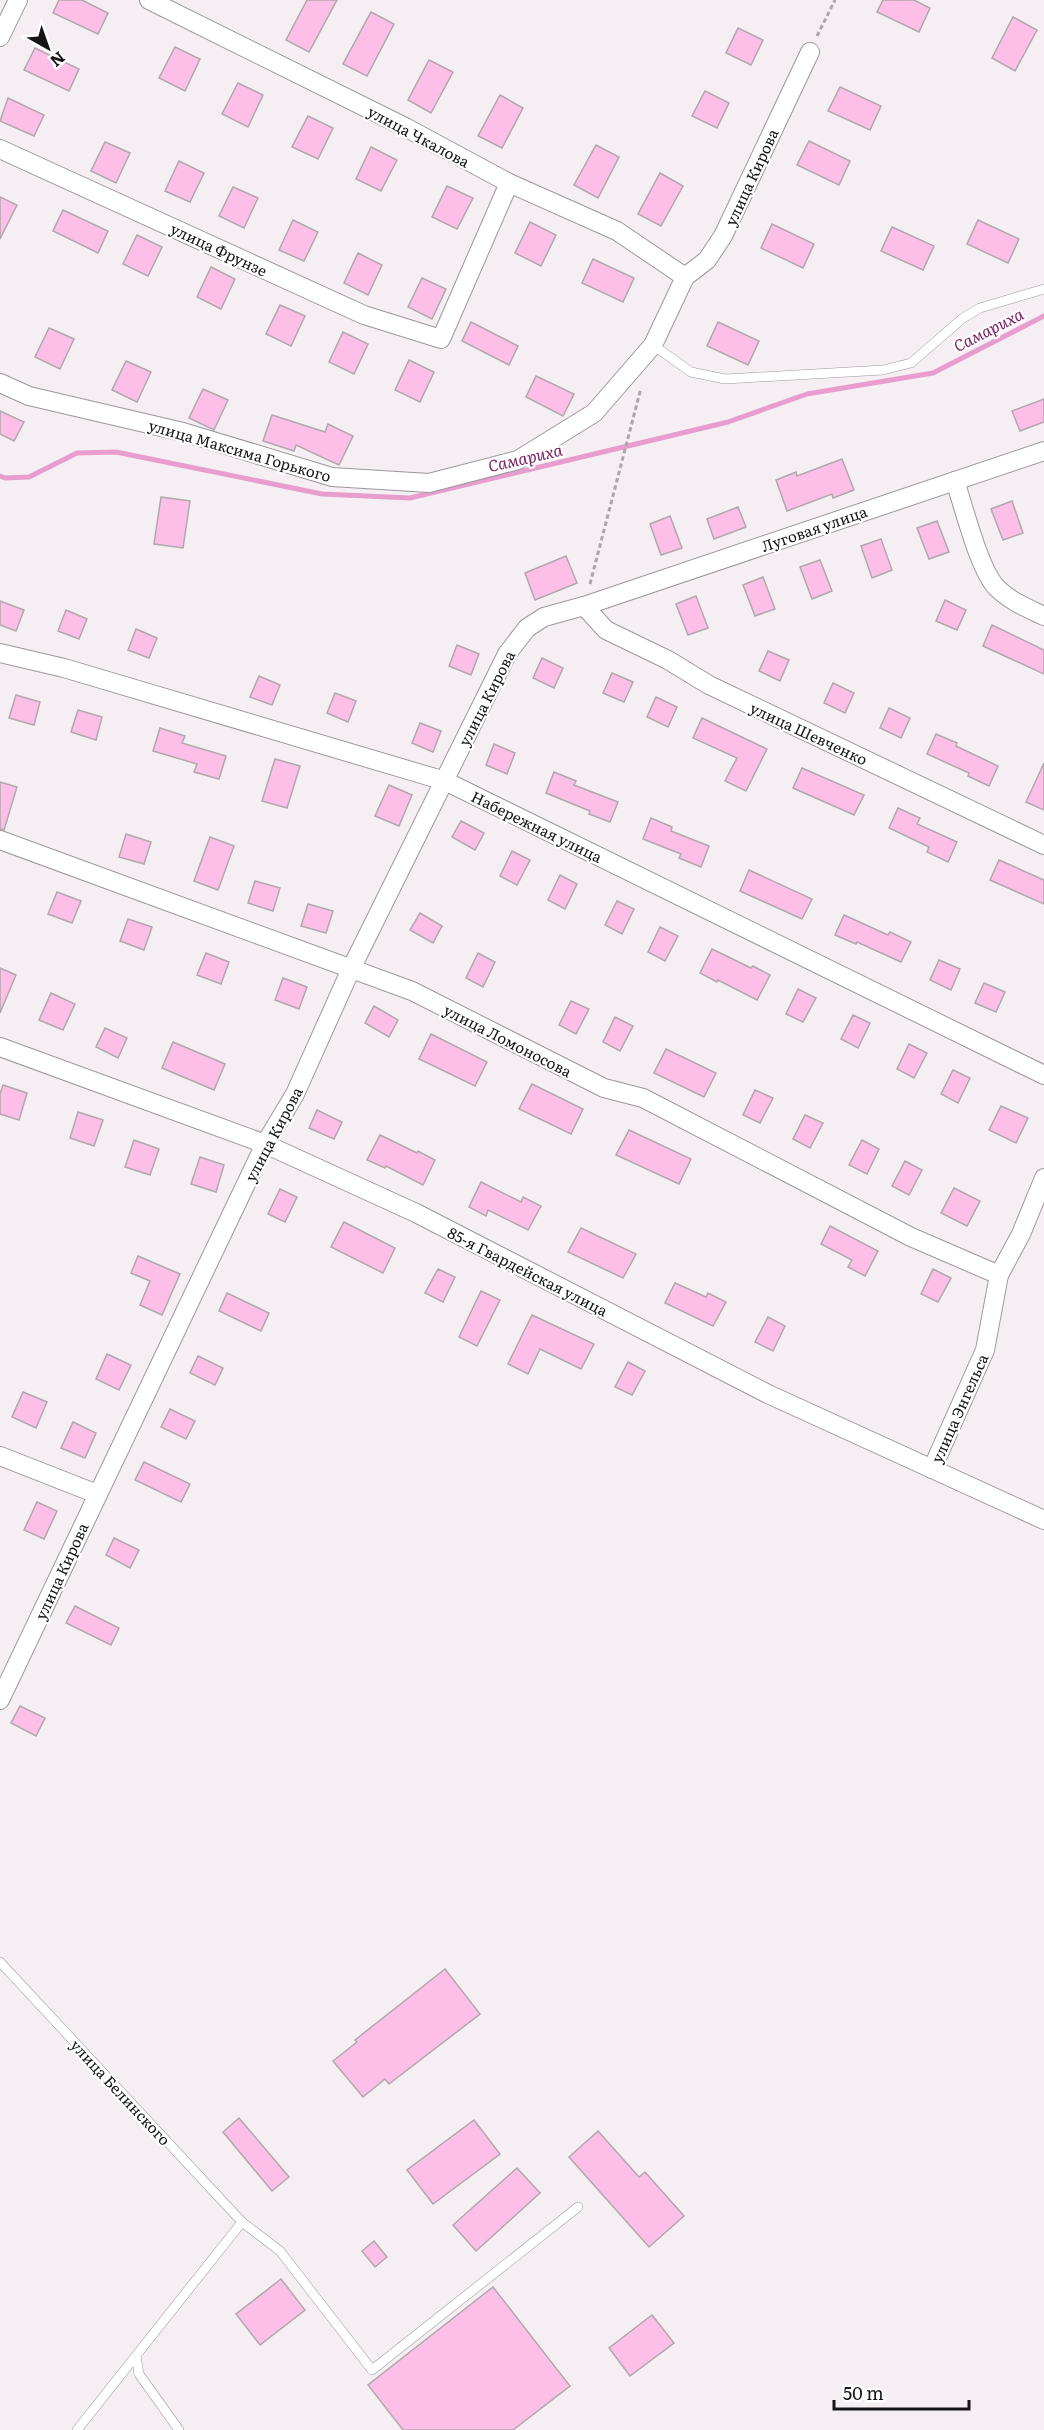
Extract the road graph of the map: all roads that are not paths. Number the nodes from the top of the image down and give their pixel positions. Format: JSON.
{"nodes":[{"id":1,"x":18,"y":0,"type":"edge"},
{"id":2,"x":149,"y":0,"type":"edge"},
{"id":3,"x":0,"y":38,"type":"edge"},
{"id":4,"x":810,"y":52,"type":"road end"},
{"id":5,"x":0,"y":149,"type":"edge"},
{"id":6,"x":508,"y":183,"type":"junction"},
{"id":7,"x":686,"y":277,"type":"junction"},
{"id":8,"x":1044,"y":289,"type":"edge"},
{"id":9,"x":653,"y":345,"type":"junction"},
{"id":10,"x":0,"y":383,"type":"edge"},
{"id":11,"x":1044,"y":452,"type":"edge"},
{"id":12,"x":955,"y":481,"type":"junction"},
{"id":13,"x":584,"y":606,"type":"junction"},
{"id":14,"x":1044,"y":616,"type":"edge"},
{"id":15,"x":0,"y":653,"type":"edge"},
{"id":16,"x":445,"y":781,"type":"junction"},
{"id":17,"x":0,"y":840,"type":"edge"},
{"id":18,"x":1044,"y":845,"type":"edge"},
{"id":19,"x":351,"y":969,"type":"junction"},
{"id":20,"x":0,"y":1047,"type":"edge"},
{"id":21,"x":1044,"y":1075,"type":"edge"},
{"id":22,"x":265,"y":1144,"type":"junction"},
{"id":23,"x":1044,"y":1178,"type":"edge"},
{"id":24,"x":999,"y":1275,"type":"junction"},
{"id":25,"x":0,"y":1456,"type":"edge"},
{"id":26,"x":932,"y":1469,"type":"junction"},
{"id":27,"x":97,"y":1494,"type":"junction"},
{"id":28,"x":1044,"y":1520,"type":"edge"},
{"id":29,"x":7,"y":1668,"type":"edge"},
{"id":30,"x":0,"y":1700,"type":"edge"},
{"id":31,"x":0,"y":1962,"type":"edge"},
{"id":32,"x":578,"y":2206,"type":"dead end"},
{"id":33,"x":243,"y":2222,"type":"junction"},
{"id":34,"x":136,"y":2356,"type":"junction"},
{"id":35,"x":77,"y":2430,"type":"edge"},
{"id":36,"x":179,"y":2430,"type":"edge"}],
"edges":[{"from":1,"to":3,"type":"street"},
{"from":2,"to":6,"type":"street","name":"улица Чкалова"},
{"from":4,"to":7,"type":"street","name":"улица Кирова"},
{"from":5,"to":6,"type":"street","name":"улица Фрунзе"},
{"from":6,"to":7,"type":"street","name":"улица Чкалова"},
{"from":7,"to":9,"type":"street","name":"улица Кирова"},
{"from":8,"to":9,"type":"lane"},
{"from":9,"to":10,"type":"street","name":"улица Максима Горького"},
{"from":11,"to":12,"type":"street","name":"Луговая улица"},
{"from":12,"to":13,"type":"street","name":"Луговая улица"},
{"from":12,"to":14,"type":"street"},
{"from":13,"to":16,"type":"street","name":"улица Кирова"},
{"from":13,"to":18,"type":"street","name":"улица Шевченко"},
{"from":15,"to":16,"type":"street","name":"Набережная улица"},
{"from":16,"to":19,"type":"street","name":"улица Кирова"},
{"from":16,"to":21,"type":"street","name":"Набережная улица"},
{"from":17,"to":19,"type":"street","name":"улица Ломоносова"},
{"from":19,"to":22,"type":"street","name":"улица Кирова"},
{"from":19,"to":24,"type":"street","name":"улица Ломоносова"},
{"from":20,"to":22,"type":"street","name":"85-я Гвардейская улица"},
{"from":22,"to":26,"type":"street","name":"85-я Гвардейская улица"},
{"from":22,"to":27,"type":"street","name":"улица Кирова"},
{"from":23,"to":24,"type":"street","name":"улица Энгельса"},
{"from":24,"to":26,"type":"street","name":"улица Энгельса"},
{"from":25,"to":27,"type":"street"},
{"from":26,"to":28,"type":"street","name":"85-я Гвардейская улица"},
{"from":27,"to":29,"type":"street","name":"улица Кирова"},
{"from":29,"to":30,"type":"street","name":"улица Кирова"},
{"from":31,"to":33,"type":"lane","name":"улица Белинского"},
{"from":32,"to":33,"type":"lane","name":"улица Белинского"},
{"from":33,"to":34,"type":"lane"},
{"from":34,"to":35,"type":"lane"},
{"from":34,"to":36,"type":"lane"}]}
